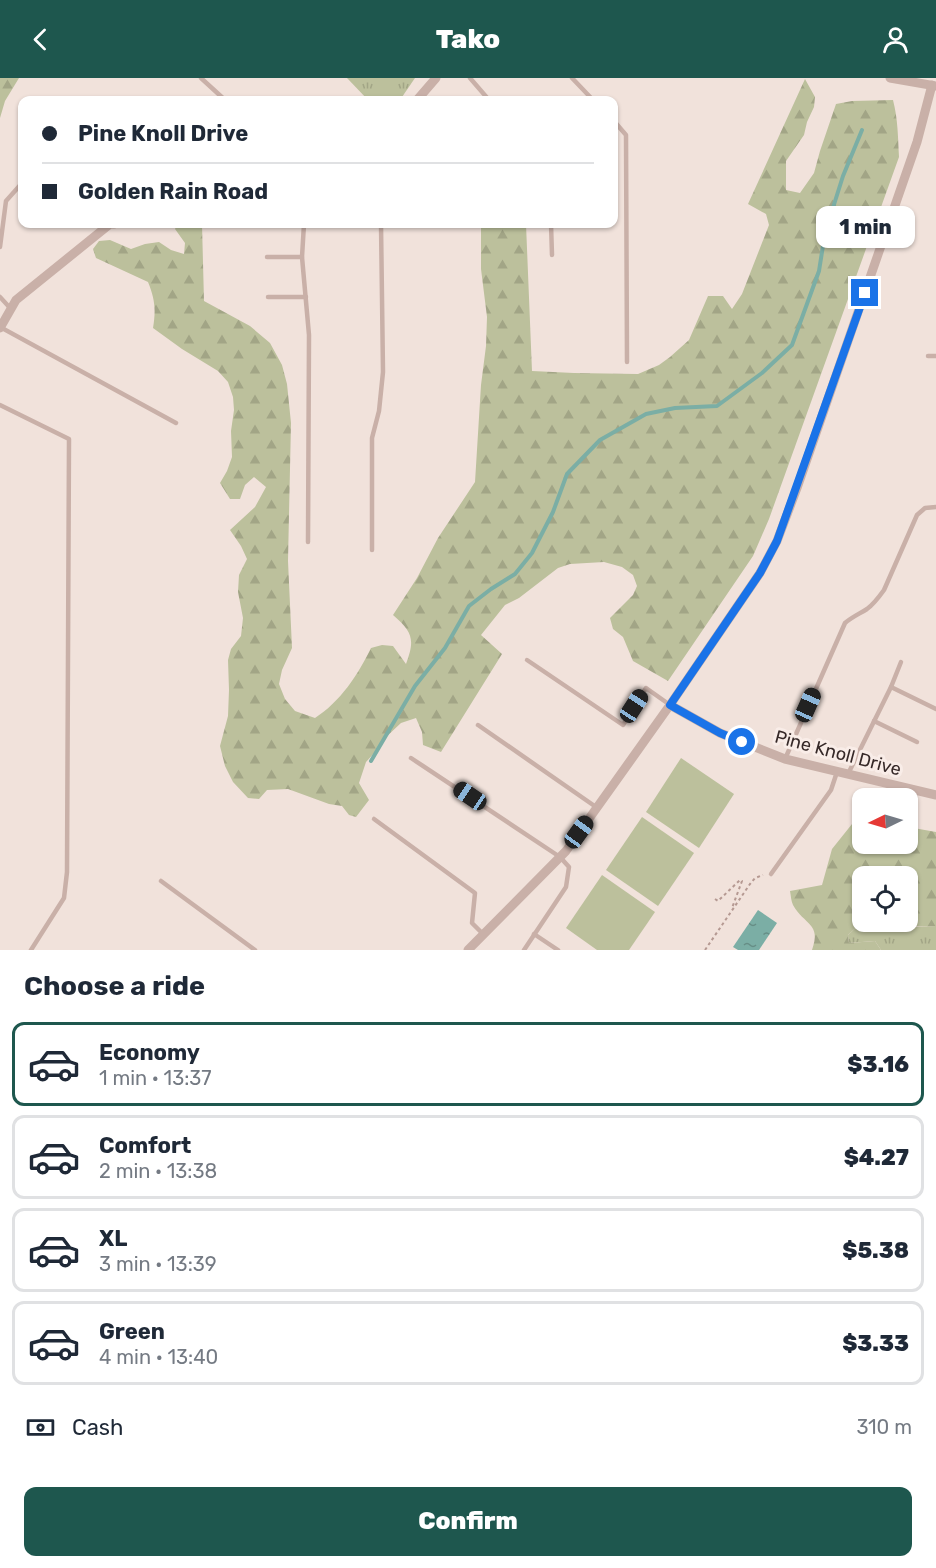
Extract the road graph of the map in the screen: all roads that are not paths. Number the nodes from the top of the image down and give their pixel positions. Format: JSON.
{"nodes":[{"id":1,"x":201,"y":78,"type":"edge"},
{"id":2,"x":436,"y":78,"type":"edge"},
{"id":3,"x":470,"y":78,"type":"edge"},
{"id":4,"x":572,"y":78,"type":"edge"},
{"id":5,"x":890,"y":78,"type":"edge"},
{"id":6,"x":935,"y":84,"type":"edge"},
{"id":7,"x":221,"y":96,"type":"edge"},
{"id":8,"x":420,"y":96,"type":"edge"},
{"id":9,"x":486,"y":96,"type":"edge"},
{"id":10,"x":589,"y":96,"type":"edge"},
{"id":11,"x":618,"y":126,"type":"edge"},
{"id":12,"x":18,"y":188,"type":"edge"},
{"id":13,"x":105,"y":228,"type":"edge"},
{"id":14,"x":303,"y":228,"type":"edge"},
{"id":15,"x":381,"y":228,"type":"edge"},
{"id":16,"x":551,"y":228,"type":"edge"},
{"id":17,"x":0,"y":247,"type":"edge"},
{"id":18,"x":552,"y":255,"type":"dead end"},
{"id":19,"x":303,"y":256,"type":"junction"},
{"id":20,"x":267,"y":257,"type":"dead end"},
{"id":21,"x":0,"y":297,"type":"edge"},
{"id":22,"x":268,"y":297,"type":"dead end"},
{"id":23,"x":306,"y":297,"type":"junction"},
{"id":24,"x":11,"y":309,"type":"junction"},
{"id":25,"x":0,"y":327,"type":"edge"},
{"id":26,"x":928,"y":356,"type":"dead end"},
{"id":27,"x":936,"y":356,"type":"edge"},
{"id":28,"x":627,"y":362,"type":"dead end"},
{"id":29,"x":0,"y":405,"type":"edge"},
{"id":30,"x":176,"y":423,"type":"dead end"},
{"id":31,"x":936,"y":507,"type":"edge"},
{"id":32,"x":308,"y":542,"type":"dead end"},
{"id":33,"x":372,"y":550,"type":"dead end"},
{"id":34,"x":527,"y":660,"type":"dead end"},
{"id":35,"x":901,"y":663,"type":"dead end"},
{"id":36,"x":891,"y":687,"type":"junction"},
{"id":37,"x":670,"y":705,"type":"junction"},
{"id":38,"x":936,"y":709,"type":"edge"},
{"id":39,"x":874,"y":721,"type":"junction"},
{"id":40,"x":478,"y":725,"type":"dead end"},
{"id":41,"x":917,"y":742,"type":"dead end"},
{"id":42,"x":411,"y":758,"type":"dead end"},
{"id":43,"x":785,"y":759,"type":"junction"},
{"id":44,"x":837,"y":772,"type":"junction"},
{"id":45,"x":848,"y":774,"type":"junction"},
{"id":46,"x":936,"y":795,"type":"edge"},
{"id":47,"x":597,"y":807,"type":"junction"},
{"id":48,"x":374,"y":819,"type":"dead end"},
{"id":49,"x":560,"y":857,"type":"junction"},
{"id":50,"x":771,"y":874,"type":"road end"},
{"id":51,"x":161,"y":881,"type":"dead end"},
{"id":52,"x":483,"y":934,"type":"junction"},
{"id":53,"x":534,"y":934,"type":"junction"},
{"id":54,"x":32,"y":950,"type":"edge"},
{"id":55,"x":255,"y":950,"type":"edge"},
{"id":56,"x":468,"y":950,"type":"edge"},
{"id":57,"x":524,"y":950,"type":"edge"},
{"id":58,"x":558,"y":950,"type":"edge"}],
"edges":[{"from":1,"to":7,"type":"lane"},
{"from":2,"to":8,"type":"street"},
{"from":3,"to":9,"type":"lane"},
{"from":4,"to":10,"type":"lane"},
{"from":5,"to":6,"type":"street"},
{"from":6,"to":37,"type":"street"},
{"from":11,"to":28,"type":"lane"},
{"from":12,"to":17,"type":"lane"},
{"from":13,"to":24,"type":"street"},
{"from":14,"to":19,"type":"lane"},
{"from":15,"to":33,"type":"lane"},
{"from":16,"to":18,"type":"lane"},
{"from":19,"to":20,"type":"lane"},
{"from":19,"to":23,"type":"lane"},
{"from":21,"to":24,"type":"lane"},
{"from":22,"to":23,"type":"lane"},
{"from":23,"to":32,"type":"lane"},
{"from":24,"to":25,"type":"street"},
{"from":25,"to":30,"type":"lane"},
{"from":26,"to":27,"type":"lane"},
{"from":29,"to":54,"type":"lane"},
{"from":31,"to":43,"type":"lane"},
{"from":34,"to":37,"type":"lane"},
{"from":35,"to":36,"type":"lane"},
{"from":36,"to":38,"type":"lane"},
{"from":36,"to":39,"type":"lane"},
{"from":37,"to":43,"type":"street","name":"Pine Knoll Drive"},
{"from":37,"to":47,"type":"street"},
{"from":39,"to":41,"type":"lane"},
{"from":39,"to":45,"type":"lane"},
{"from":40,"to":47,"type":"lane"},
{"from":42,"to":49,"type":"lane"},
{"from":43,"to":44,"type":"street","name":"Pine Knoll Drive"},
{"from":44,"to":45,"type":"street","name":"Pine Knoll Drive"},
{"from":44,"to":50,"type":"lane"},
{"from":45,"to":46,"type":"street","name":"Pine Knoll Drive"},
{"from":47,"to":49,"type":"street"},
{"from":48,"to":52,"type":"lane"},
{"from":49,"to":52,"type":"street"},
{"from":49,"to":53,"type":"lane"},
{"from":51,"to":55,"type":"lane"},
{"from":52,"to":56,"type":"street"},
{"from":53,"to":57,"type":"lane"},
{"from":53,"to":58,"type":"lane"}]}
